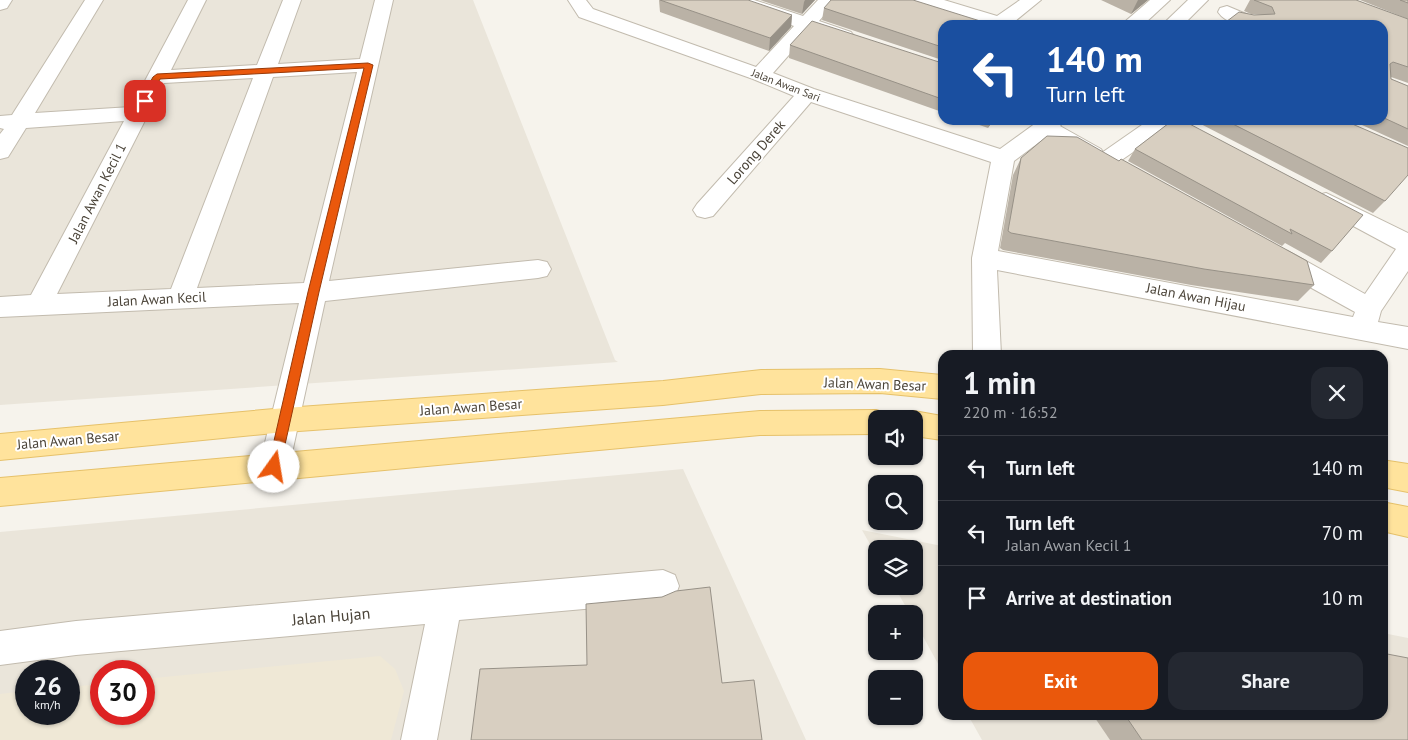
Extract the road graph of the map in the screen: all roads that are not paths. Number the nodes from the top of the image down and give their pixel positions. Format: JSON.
{"nodes":[{"id":1,"x":3,"y":0,"type":"edge"},
{"id":2,"x":94,"y":0,"type":"edge"},
{"id":3,"x":197,"y":0,"type":"edge"},
{"id":4,"x":292,"y":0,"type":"edge"},
{"id":5,"x":384,"y":0,"type":"edge"},
{"id":6,"x":577,"y":0,"type":"edge"},
{"id":7,"x":736,"y":0,"type":"edge"},
{"id":8,"x":828,"y":0,"type":"edge"},
{"id":9,"x":924,"y":0,"type":"edge"},
{"id":10,"x":1032,"y":0,"type":"edge"},
{"id":11,"x":1161,"y":0,"type":"edge"},
{"id":12,"x":1198,"y":0,"type":"edge"},
{"id":13,"x":0,"y":4,"type":"edge"},
{"id":14,"x":1227,"y":12,"type":"dead end"},
{"id":15,"x":990,"y":20,"type":"edge"},
{"id":16,"x":1008,"y":20,"type":"edge"},
{"id":17,"x":1137,"y":20,"type":"edge"},
{"id":18,"x":1177,"y":20,"type":"edge"},
{"id":19,"x":1245,"y":20,"type":"edge"},
{"id":20,"x":807,"y":24,"type":"junction"},
{"id":21,"x":861,"y":42,"type":"edge"},
{"id":22,"x":368,"y":65,"type":"junction"},
{"id":23,"x":265,"y":71,"type":"junction"},
{"id":24,"x":760,"y":75,"type":"junction"},
{"id":25,"x":157,"y":77,"type":"junction"},
{"id":26,"x":807,"y":94,"type":"junction"},
{"id":27,"x":138,"y":113,"type":"junction"},
{"id":28,"x":10,"y":122,"type":"edge"},
{"id":29,"x":1046,"y":125,"type":"edge"},
{"id":30,"x":1052,"y":125,"type":"edge"},
{"id":31,"x":1168,"y":125,"type":"edge"},
{"id":32,"x":0,"y":152,"type":"edge"},
{"id":33,"x":1003,"y":158,"type":"junction"},
{"id":34,"x":1303,"y":189,"type":"edge"},
{"id":35,"x":705,"y":210,"type":"dead end"},
{"id":36,"x":1408,"y":244,"type":"edge"},
{"id":37,"x":1260,"y":247,"type":"edge"},
{"id":38,"x":1408,"y":251,"type":"edge"},
{"id":39,"x":984,"y":258,"type":"junction"},
{"id":40,"x":538,"y":269,"type":"dead end"},
{"id":41,"x":314,"y":292,"type":"junction"},
{"id":42,"x":180,"y":298,"type":"junction"},
{"id":43,"x":39,"y":306,"type":"junction"},
{"id":44,"x":0,"y":307,"type":"edge"},
{"id":45,"x":1366,"y":318,"type":"junction"},
{"id":46,"x":1408,"y":338,"type":"edge"},
{"id":47,"x":987,"y":350,"type":"edge"},
{"id":48,"x":938,"y":387,"type":"edge"},
{"id":49,"x":285,"y":420,"type":"junction"},
{"id":50,"x":868,"y":422,"type":"edge"},
{"id":51,"x":923,"y":425,"type":"edge"},
{"id":52,"x":938,"y":427,"type":"edge"},
{"id":53,"x":0,"y":447,"type":"edge"},
{"id":54,"x":274,"y":467,"type":"junction"},
{"id":55,"x":1388,"y":474,"type":"edge"},
{"id":56,"x":1408,"y":478,"type":"edge"},
{"id":57,"x":0,"y":492,"type":"edge"},
{"id":58,"x":1388,"y":517,"type":"edge"},
{"id":59,"x":1408,"y":522,"type":"edge"},
{"id":60,"x":662,"y":586,"type":"dead end"},
{"id":61,"x":444,"y":606,"type":"junction"},
{"id":62,"x":0,"y":648,"type":"edge"},
{"id":63,"x":419,"y":740,"type":"edge"}],
"edges":[{"from":1,"to":13,"type":"street"},
{"from":2,"to":28,"type":"street"},
{"from":3,"to":25,"type":"street","name":"Jalan Awan Kecil 1"},
{"from":4,"to":23,"type":"street"},
{"from":5,"to":22,"type":"street"},
{"from":6,"to":24,"type":"street","name":"Jalan Awan Sari"},
{"from":7,"to":20,"type":"street"},
{"from":8,"to":20,"type":"street"},
{"from":9,"to":15,"type":"street"},
{"from":10,"to":16,"type":"street"},
{"from":11,"to":17,"type":"street"},
{"from":12,"to":18,"type":"street"},
{"from":14,"to":19,"type":"street"},
{"from":20,"to":21,"type":"street"},
{"from":20,"to":24,"type":"street"},
{"from":22,"to":23,"type":"street"},
{"from":22,"to":41,"type":"street"},
{"from":23,"to":25,"type":"street"},
{"from":23,"to":42,"type":"street"},
{"from":24,"to":26,"type":"street","name":"Jalan Awan Sari"},
{"from":25,"to":27,"type":"street","name":"Jalan Awan Kecil 1"},
{"from":26,"to":33,"type":"street","name":"Jalan Awan Sari"},
{"from":26,"to":35,"type":"street","name":"Lorong Derek"},
{"from":27,"to":28,"type":"street"},
{"from":27,"to":43,"type":"street","name":"Jalan Awan Kecil 1"},
{"from":28,"to":32,"type":"street"},
{"from":29,"to":33,"type":"street"},
{"from":30,"to":31,"type":"street"},
{"from":33,"to":39,"type":"street"},
{"from":34,"to":36,"type":"street"},
{"from":37,"to":45,"type":"street"},
{"from":38,"to":45,"type":"street"},
{"from":39,"to":45,"type":"street","name":"Jalan Awan Hijau"},
{"from":39,"to":47,"type":"street"},
{"from":40,"to":41,"type":"street","name":"Jalan Awan Kecil"},
{"from":41,"to":42,"type":"street","name":"Jalan Awan Kecil"},
{"from":41,"to":49,"type":"street"},
{"from":42,"to":43,"type":"street","name":"Jalan Awan Kecil"},
{"from":43,"to":44,"type":"street","name":"Jalan Awan Kecil"},
{"from":45,"to":46,"type":"street","name":"Jalan Awan Hijau"},
{"from":48,"to":49,"type":"main road","name":"Jalan Awan Besar"},
{"from":49,"to":53,"type":"main road","name":"Jalan Awan Besar"},
{"from":49,"to":54,"type":"street"},
{"from":50,"to":54,"type":"main road"},
{"from":51,"to":52,"type":"main road"},
{"from":54,"to":57,"type":"main road"},
{"from":55,"to":56,"type":"main road"},
{"from":58,"to":59,"type":"main road"},
{"from":60,"to":61,"type":"street","name":"Jalan Hujan"},
{"from":61,"to":62,"type":"street","name":"Jalan Hujan"},
{"from":61,"to":63,"type":"street"}]}
